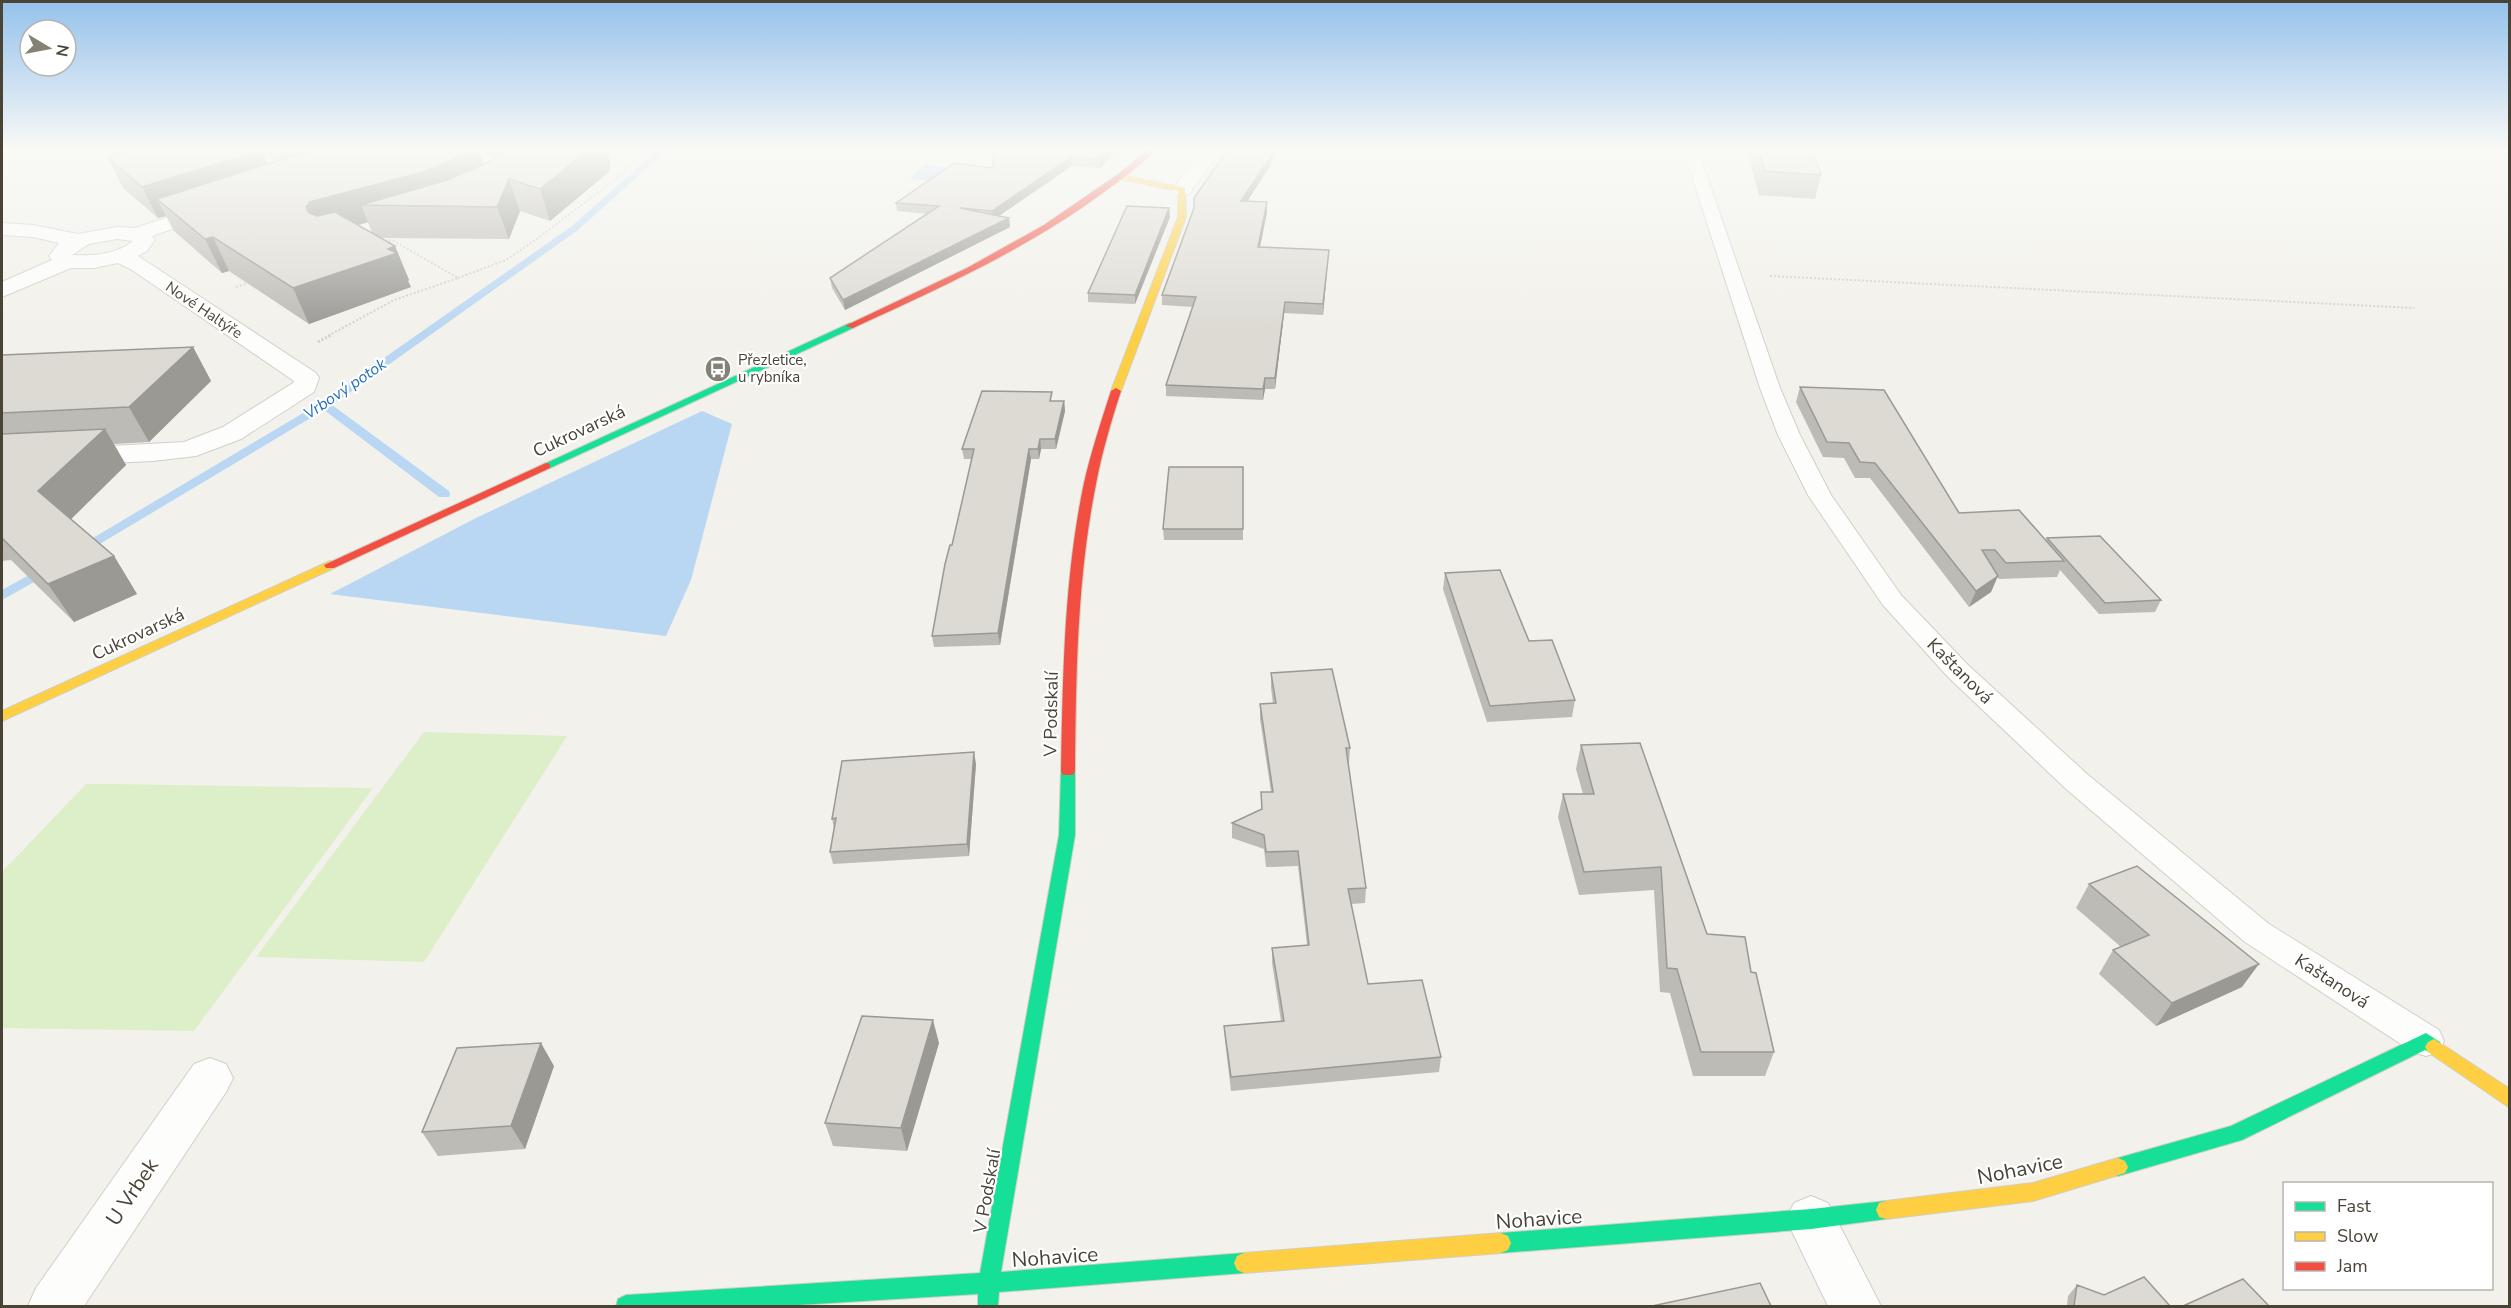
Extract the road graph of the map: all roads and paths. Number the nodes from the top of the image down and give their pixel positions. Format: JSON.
{"nodes":[{"id":1,"x":209,"y":209,"type":"edge"},
{"id":2,"x":576,"y":209,"type":"edge"},
{"id":3,"x":1079,"y":209,"type":"edge"},
{"id":4,"x":1182,"y":209,"type":"edge"},
{"id":5,"x":1711,"y":209,"type":"edge"},
{"id":6,"x":2,"y":229,"type":"edge"},
{"id":7,"x":137,"y":234,"type":"junction"},
{"id":8,"x":382,"y":234,"type":"dead end"},
{"id":9,"x":392,"y":240,"type":"junction"},
{"id":10,"x":81,"y":241,"type":"junction"},
{"id":11,"x":381,"y":243,"type":"edge"},
{"id":12,"x":118,"y":256,"type":"junction"},
{"id":13,"x":68,"y":261,"type":"junction"},
{"id":14,"x":1734,"y":274,"type":"junction"},
{"id":15,"x":459,"y":278,"type":"junction"},
{"id":16,"x":261,"y":280,"type":"edge"},
{"id":17,"x":2,"y":290,"type":"edge"},
{"id":18,"x":191,"y":301,"type":"junction"},
{"id":19,"x":2414,"y":308,"type":"dead end"},
{"id":20,"x":284,"y":365,"type":"junction"},
{"id":21,"x":2,"y":460,"type":"edge"},
{"id":22,"x":2,"y":716,"type":"edge"},
{"id":23,"x":2426,"y":1041,"type":"junction"},
{"id":24,"x":210,"y":1078,"type":"dead end"},
{"id":25,"x":2510,"y":1100,"type":"edge"},
{"id":26,"x":1811,"y":1219,"type":"junction"},
{"id":27,"x":989,"y":1283,"type":"junction"},
{"id":28,"x":54,"y":1306,"type":"edge"},
{"id":29,"x":626,"y":1306,"type":"edge"},
{"id":30,"x":988,"y":1306,"type":"edge"},
{"id":31,"x":1855,"y":1306,"type":"edge"}],
"edges":[{"from":1,"to":7,"type":"street"},
{"from":2,"to":15,"type":"path"},
{"from":3,"to":22,"type":"street","name":"Cukrovarská"},
{"from":4,"to":27,"type":"street","name":"V Podskalí"},
{"from":5,"to":14,"type":"lane","name":"Kaštanová"},
{"from":6,"to":10,"type":"street"},
{"from":7,"to":10,"type":"street"},
{"from":7,"to":12,"type":"street"},
{"from":8,"to":9,"type":"path"},
{"from":9,"to":11,"type":"path"},
{"from":9,"to":15,"type":"path"},
{"from":10,"to":13,"type":"street"},
{"from":12,"to":13,"type":"street"},
{"from":12,"to":18,"type":"street","name":"Nové Haltýře"},
{"from":13,"to":17,"type":"street"},
{"from":14,"to":19,"type":"path"},
{"from":14,"to":23,"type":"lane","name":"Kaštanová"},
{"from":15,"to":20,"type":"path"},
{"from":16,"to":18,"type":"path"},
{"from":18,"to":20,"type":"street","name":"Nové Haltýře"},
{"from":20,"to":21,"type":"street","name":"Nové Haltýře"},
{"from":23,"to":25,"type":"street"},
{"from":23,"to":26,"type":"street","name":"Nohavice"},
{"from":24,"to":28,"type":"street","name":"U Vrbek"},
{"from":26,"to":27,"type":"street","name":"Nohavice"},
{"from":26,"to":31,"type":"street"},
{"from":27,"to":29,"type":"street","name":"Nohavice"},
{"from":27,"to":30,"type":"street","name":"V Podskalí"}]}
